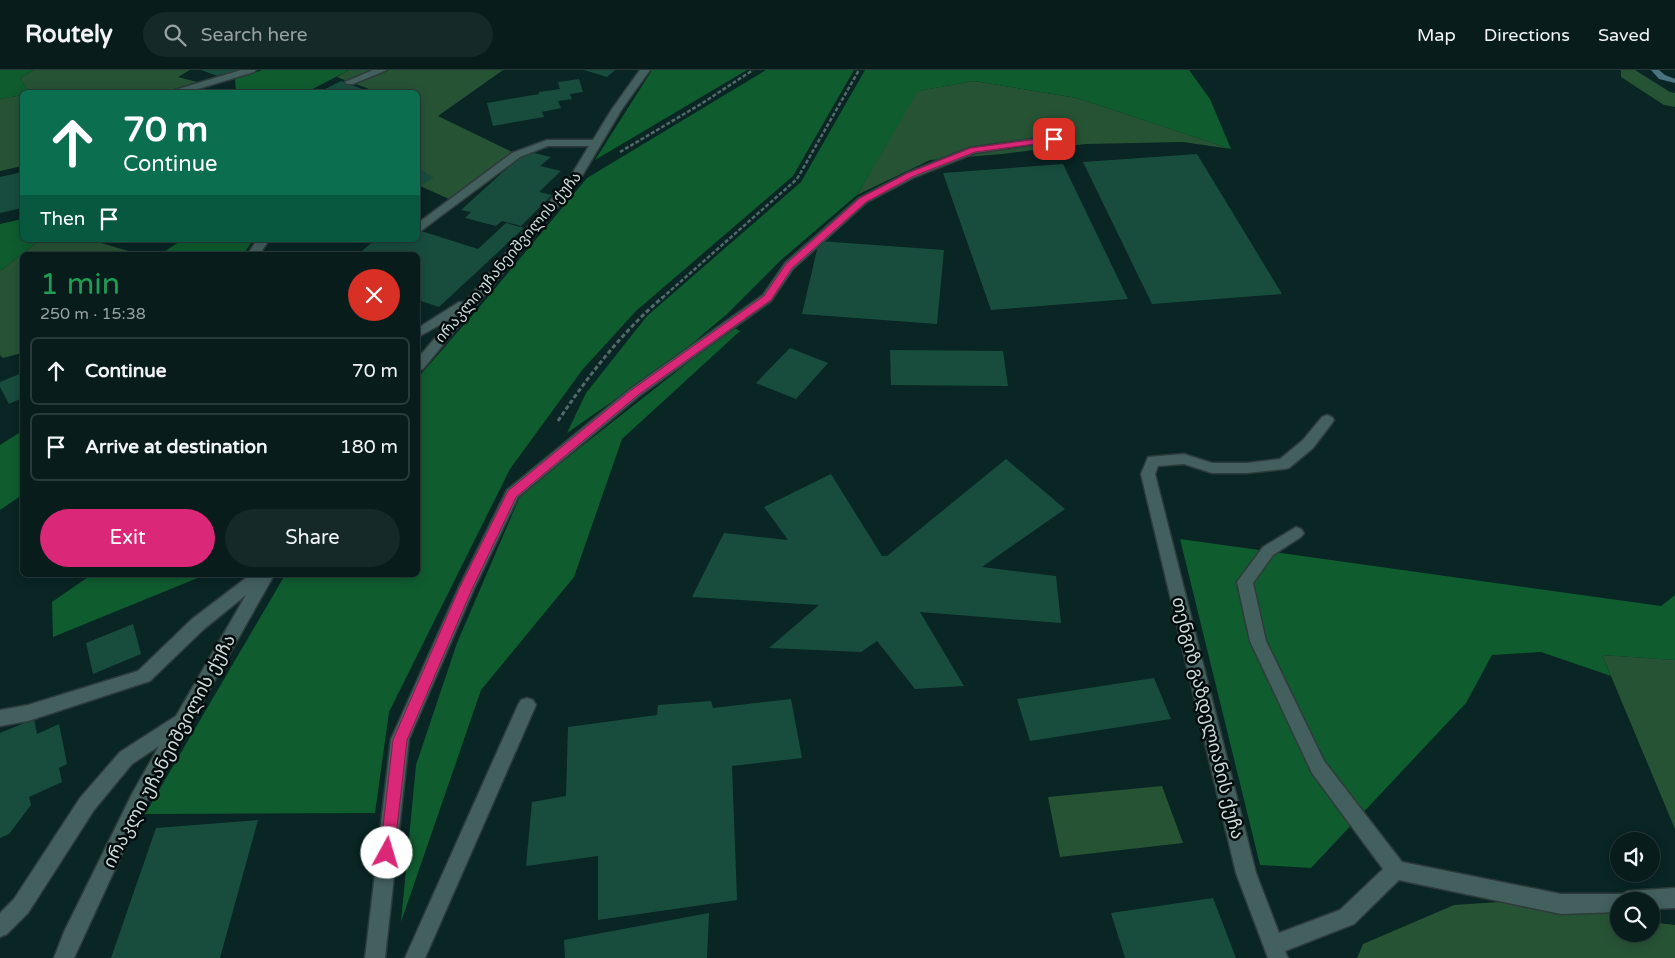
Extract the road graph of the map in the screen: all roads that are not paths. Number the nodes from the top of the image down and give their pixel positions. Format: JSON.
{"nodes":[{"id":1,"x":251,"y":70,"type":"edge"},
{"id":2,"x":382,"y":70,"type":"edge"},
{"id":3,"x":645,"y":70,"type":"edge"},
{"id":4,"x":350,"y":82,"type":"dead end"},
{"id":5,"x":190,"y":90,"type":"edge"},
{"id":6,"x":1054,"y":139,"type":"dead end"},
{"id":7,"x":596,"y":143,"type":"junction"},
{"id":8,"x":420,"y":227,"type":"edge"},
{"id":9,"x":474,"y":298,"type":"junction"},
{"id":10,"x":420,"y":332,"type":"edge"},
{"id":11,"x":420,"y":364,"type":"edge"},
{"id":12,"x":1327,"y":420,"type":"dead end"},
{"id":13,"x":1296,"y":533,"type":"dead end"},
{"id":14,"x":258,"y":577,"type":"edge"},
{"id":15,"x":265,"y":577,"type":"edge"},
{"id":16,"x":527,"y":705,"type":"dead end"},
{"id":17,"x":0,"y":718,"type":"edge"},
{"id":18,"x":183,"y":721,"type":"junction"},
{"id":19,"x":1396,"y":870,"type":"junction"},
{"id":20,"x":1675,"y":898,"type":"edge"},
{"id":21,"x":1660,"y":899,"type":"edge"},
{"id":22,"x":1610,"y":902,"type":"edge"},
{"id":23,"x":0,"y":927,"type":"edge"},
{"id":24,"x":1276,"y":952,"type":"edge"},
{"id":25,"x":64,"y":958,"type":"edge"},
{"id":26,"x":375,"y":958,"type":"edge"},
{"id":27,"x":414,"y":958,"type":"edge"}],
"edges":[{"from":1,"to":5,"type":"street"},
{"from":2,"to":4,"type":"street"},
{"from":3,"to":7,"type":"street","name":"ირაკლი უჩანეიშვილის ქუჩა"},
{"from":6,"to":26,"type":"street"},
{"from":7,"to":8,"type":"street"},
{"from":7,"to":9,"type":"street","name":"ირაკლი უჩანეიშვილის ქუჩა"},
{"from":9,"to":10,"type":"street"},
{"from":9,"to":11,"type":"street","name":"ირაკლი უჩანეიშვილის ქუჩა"},
{"from":12,"to":24,"type":"street","name":"თენგიზ გაზდელიანის ქუჩა"},
{"from":13,"to":19,"type":"street"},
{"from":14,"to":17,"type":"street"},
{"from":15,"to":18,"type":"street","name":"ირაკლი უჩანეიშვილის ქუჩა"},
{"from":16,"to":27,"type":"street"},
{"from":18,"to":23,"type":"street"},
{"from":18,"to":25,"type":"street","name":"ირაკლი უჩანეიშვილის ქუჩა"},
{"from":19,"to":22,"type":"street"},
{"from":19,"to":24,"type":"street"},
{"from":20,"to":21,"type":"street"}]}
